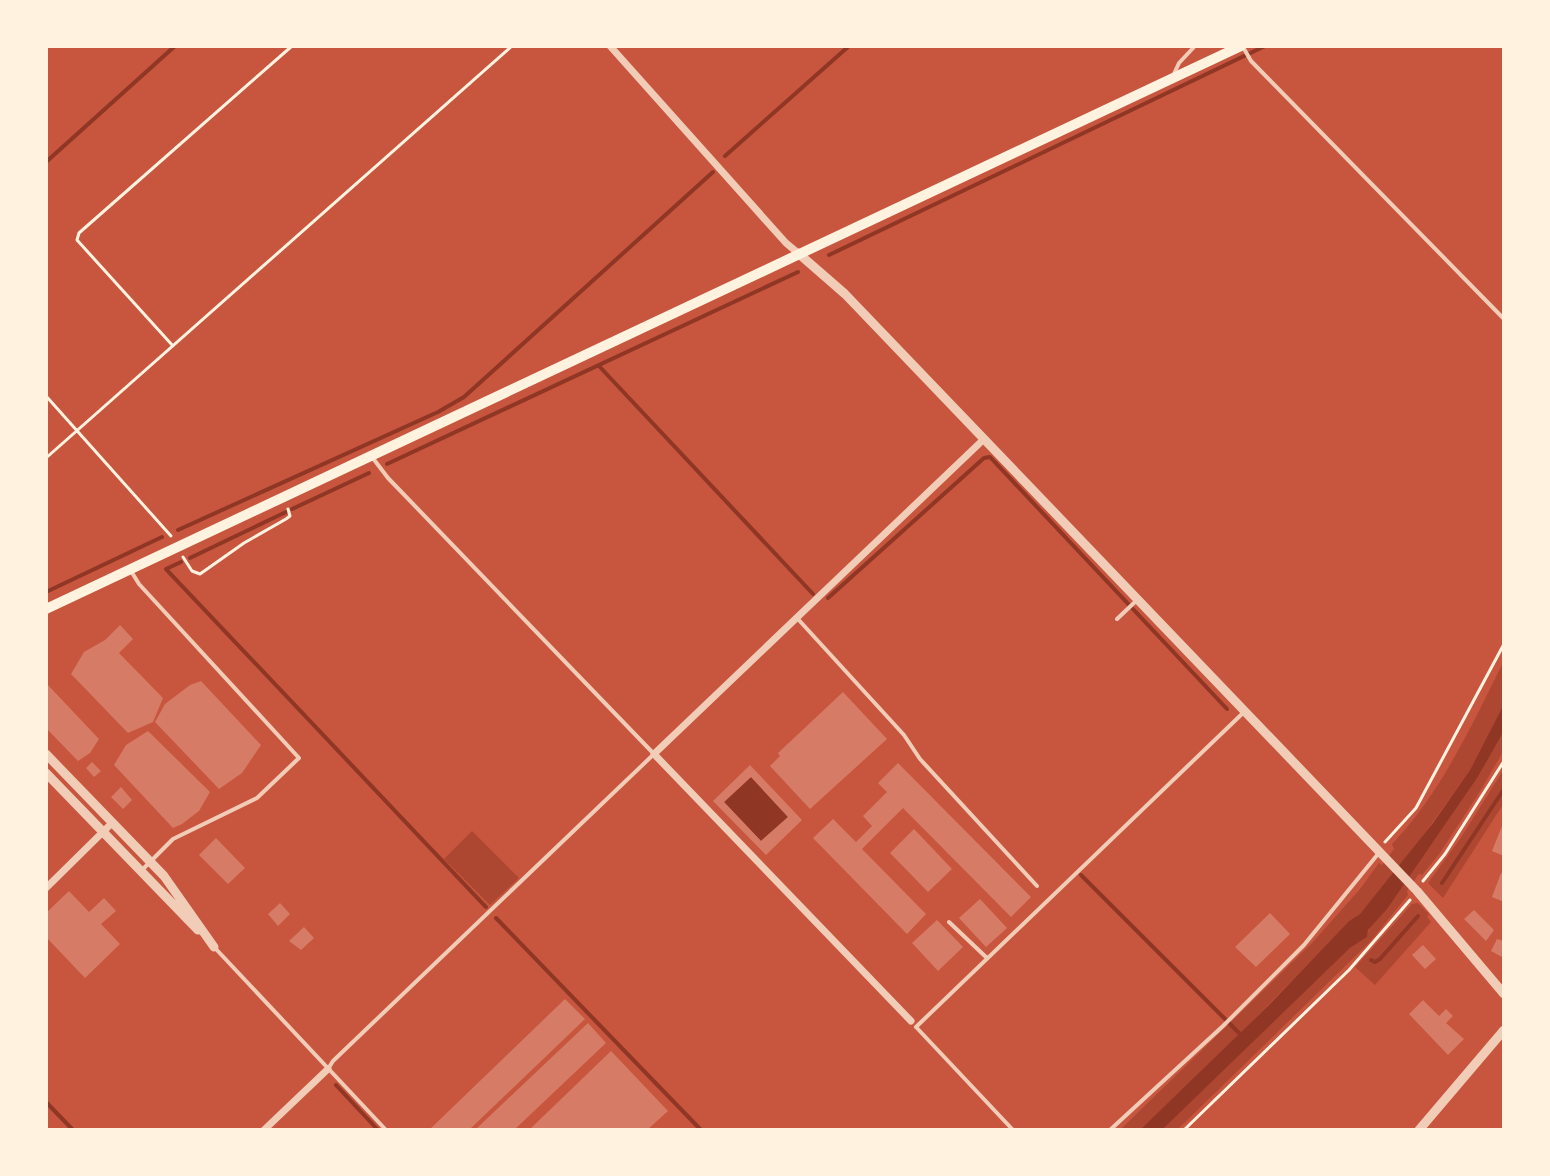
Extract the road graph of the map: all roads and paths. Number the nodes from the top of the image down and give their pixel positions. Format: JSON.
{"nodes":[{"id":1,"x":292,"y":46,"type":"edge"},
{"id":2,"x":512,"y":46,"type":"edge"},
{"id":3,"x":610,"y":46,"type":"edge"},
{"id":4,"x":1195,"y":46,"type":"edge"},
{"id":5,"x":1242,"y":46,"type":"edge"},
{"id":6,"x":1172,"y":78,"type":"junction"},
{"id":7,"x":798,"y":253,"type":"junction"},
{"id":8,"x":1504,"y":319,"type":"edge"},
{"id":9,"x":173,"y":346,"type":"junction"},
{"id":10,"x":46,"y":396,"type":"edge"},
{"id":11,"x":77,"y":430,"type":"junction"},
{"id":12,"x":984,"y":439,"type":"junction"},
{"id":13,"x":371,"y":455,"type":"junction"},
{"id":14,"x":46,"y":458,"type":"edge"},
{"id":15,"x":282,"y":496,"type":"junction"},
{"id":16,"x":177,"y":546,"type":"junction"},
{"id":17,"x":130,"y":569,"type":"junction"},
{"id":18,"x":1136,"y":602,"type":"junction"},
{"id":19,"x":46,"y":609,"type":"edge"},
{"id":20,"x":797,"y":618,"type":"junction"},
{"id":21,"x":1117,"y":619,"type":"dead end"},
{"id":22,"x":1504,"y":644,"type":"edge"},
{"id":23,"x":1244,"y":712,"type":"junction"},
{"id":24,"x":46,"y":754,"type":"edge"},
{"id":25,"x":654,"y":754,"type":"junction"},
{"id":26,"x":1504,"y":761,"type":"edge"},
{"id":27,"x":46,"y":773,"type":"edge"},
{"id":28,"x":112,"y":823,"type":"junction"},
{"id":29,"x":104,"y":831,"type":"junction"},
{"id":30,"x":1381,"y":854,"type":"junction"},
{"id":31,"x":150,"y":861,"type":"junction"},
{"id":32,"x":142,"y":871,"type":"junction"},
{"id":33,"x":1418,"y":884,"type":"junction"},
{"id":34,"x":1037,"y":886,"type":"dead end"},
{"id":35,"x":46,"y":888,"type":"edge"},
{"id":36,"x":1411,"y":899,"type":"dead end"},
{"id":37,"x":949,"y":922,"type":"dead end"},
{"id":38,"x":214,"y":947,"type":"junction"},
{"id":39,"x":987,"y":958,"type":"junction"},
{"id":40,"x":1504,"y":994,"type":"edge"},
{"id":41,"x":914,"y":1024,"type":"junction"},
{"id":42,"x":1504,"y":1030,"type":"edge"},
{"id":43,"x":328,"y":1069,"type":"junction"},
{"id":44,"x":264,"y":1130,"type":"edge"},
{"id":45,"x":386,"y":1130,"type":"edge"},
{"id":46,"x":1013,"y":1130,"type":"edge"},
{"id":47,"x":1110,"y":1130,"type":"edge"},
{"id":48,"x":1184,"y":1130,"type":"edge"},
{"id":49,"x":1419,"y":1130,"type":"edge"}],
"edges":[{"from":1,"to":9,"type":"path"},
{"from":2,"to":9,"type":"path"},
{"from":3,"to":7,"type":"street"},
{"from":4,"to":6,"type":"lane"},
{"from":5,"to":6,"type":"main road"},
{"from":5,"to":8,"type":"lane"},
{"from":6,"to":7,"type":"main road"},
{"from":7,"to":12,"type":"street"},
{"from":7,"to":13,"type":"main road"},
{"from":9,"to":11,"type":"path"},
{"from":10,"to":11,"type":"path"},
{"from":11,"to":14,"type":"path"},
{"from":11,"to":16,"type":"path"},
{"from":12,"to":18,"type":"street"},
{"from":12,"to":20,"type":"street"},
{"from":13,"to":15,"type":"main road"},
{"from":13,"to":25,"type":"lane"},
{"from":15,"to":16,"type":"main road"},
{"from":15,"to":16,"type":"path"},
{"from":16,"to":17,"type":"main road"},
{"from":17,"to":19,"type":"main road"},
{"from":17,"to":31,"type":"lane"},
{"from":18,"to":21,"type":"lane"},
{"from":18,"to":23,"type":"street"},
{"from":20,"to":25,"type":"street"},
{"from":20,"to":34,"type":"lane"},
{"from":22,"to":30,"type":"path"},
{"from":23,"to":30,"type":"street"},
{"from":23,"to":39,"type":"lane"},
{"from":24,"to":28,"type":"street"},
{"from":25,"to":41,"type":"street"},
{"from":25,"to":43,"type":"lane"},
{"from":26,"to":33,"type":"path"},
{"from":27,"to":29,"type":"street"},
{"from":28,"to":29,"type":"street"},
{"from":28,"to":31,"type":"street"},
{"from":29,"to":32,"type":"street"},
{"from":29,"to":35,"type":"street"},
{"from":30,"to":33,"type":"street"},
{"from":30,"to":47,"type":"lane"},
{"from":31,"to":32,"type":"lane"},
{"from":31,"to":38,"type":"street"},
{"from":32,"to":38,"type":"street"},
{"from":33,"to":40,"type":"street"},
{"from":36,"to":48,"type":"path"},
{"from":37,"to":39,"type":"lane"},
{"from":38,"to":43,"type":"lane"},
{"from":39,"to":41,"type":"lane"},
{"from":41,"to":46,"type":"lane"},
{"from":42,"to":49,"type":"street"},
{"from":43,"to":44,"type":"street"},
{"from":43,"to":45,"type":"lane"}]}
